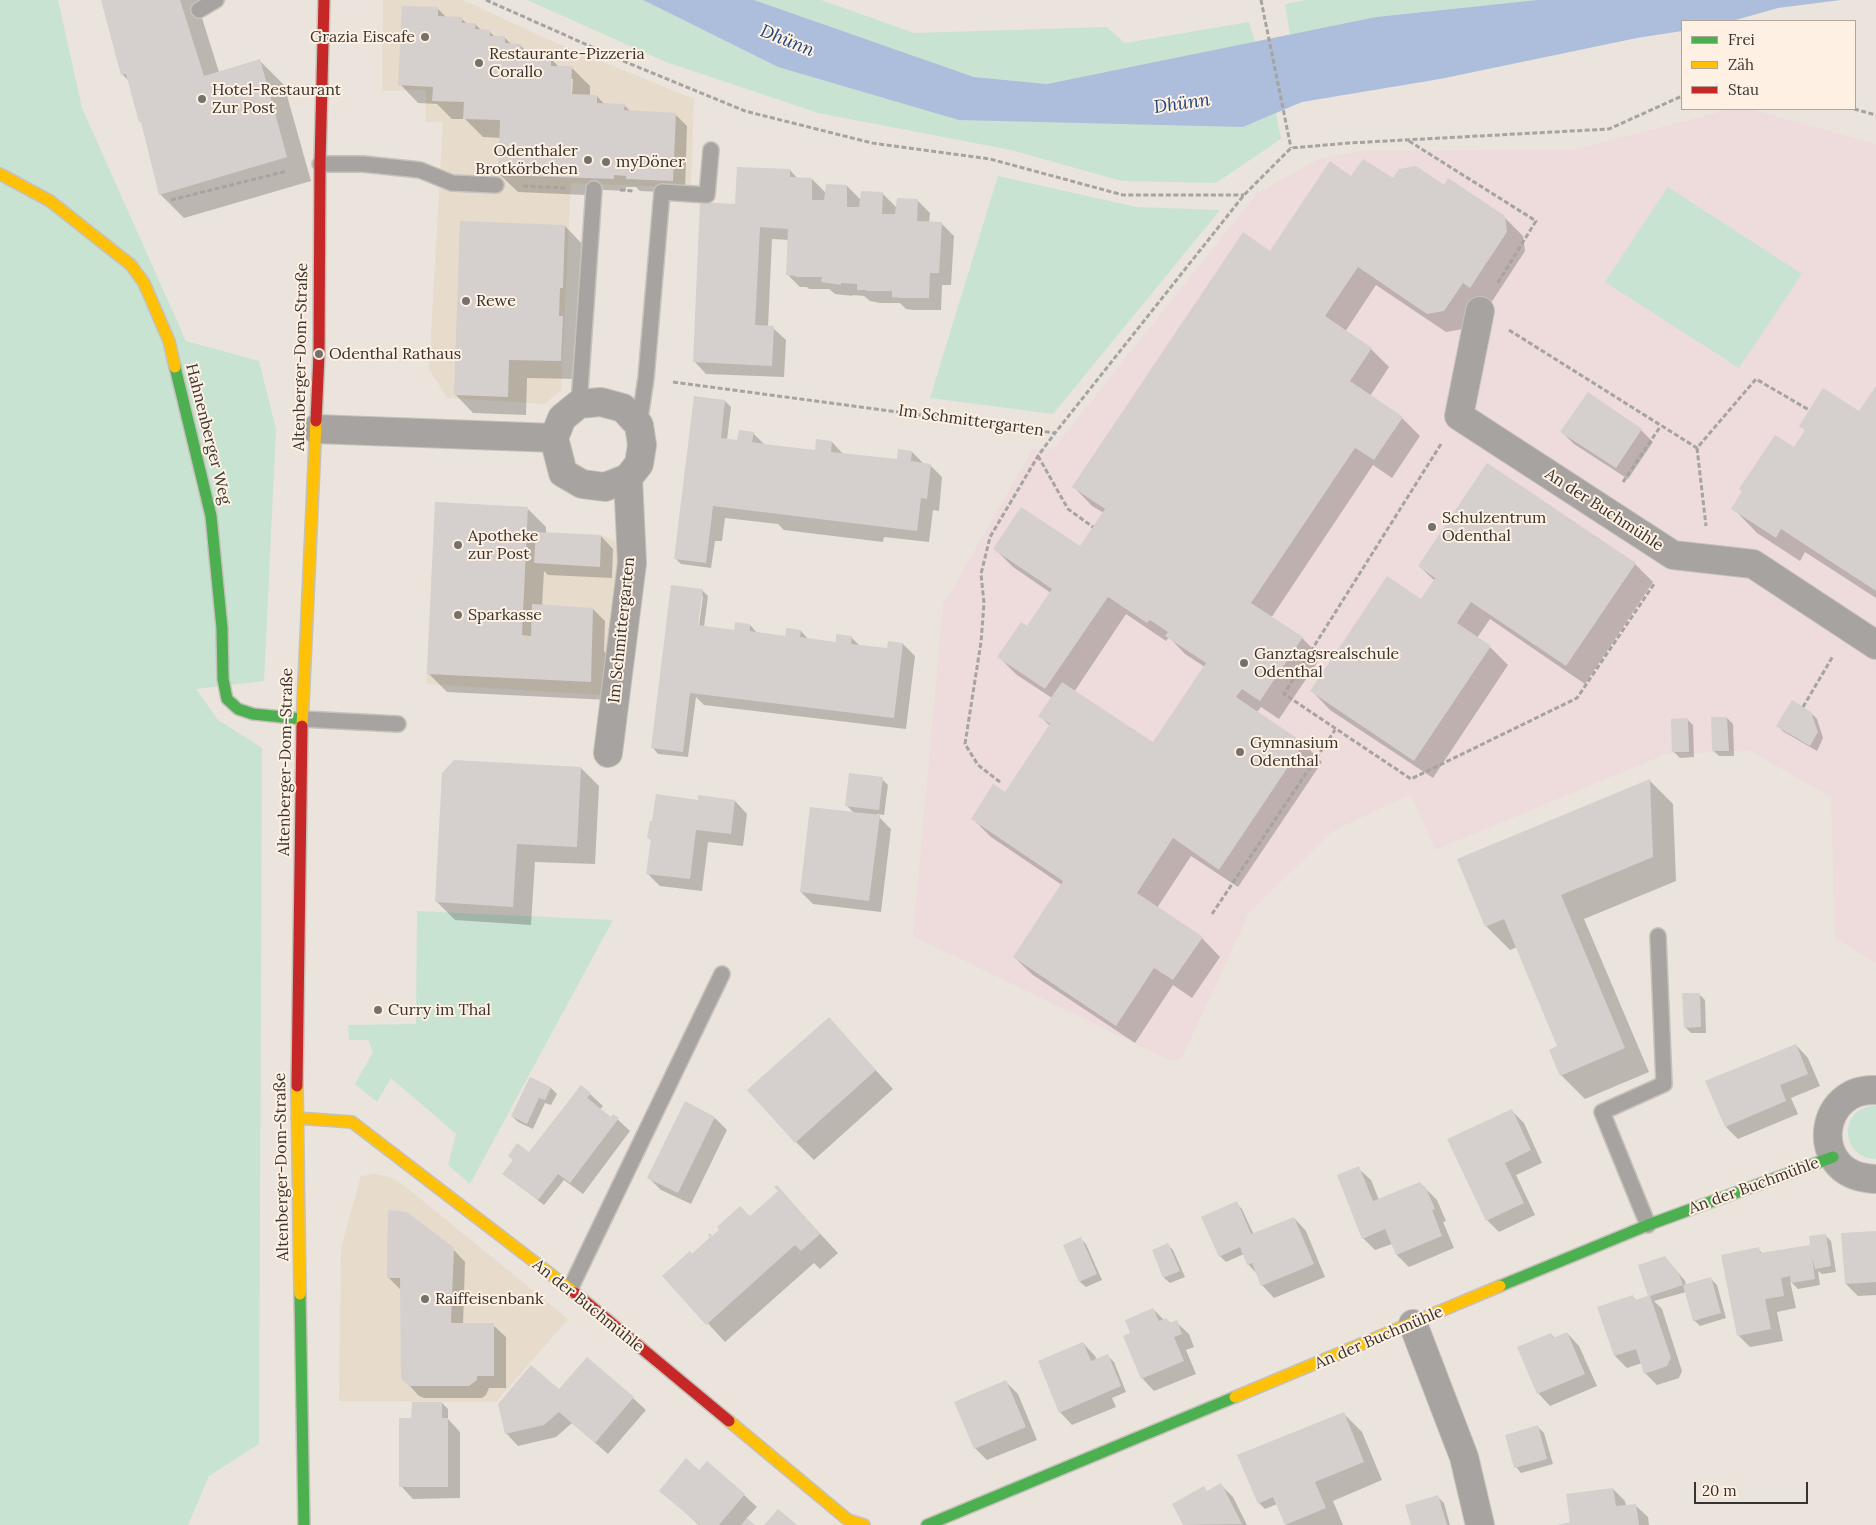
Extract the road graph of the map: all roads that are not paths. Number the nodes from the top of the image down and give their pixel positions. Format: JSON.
{"nodes":[{"id":1,"x":216,"y":0,"type":"edge"},
{"id":2,"x":324,"y":0,"type":"edge"},
{"id":3,"x":198,"y":10,"type":"dead end"},
{"id":4,"x":711,"y":150,"type":"dead end"},
{"id":5,"x":320,"y":164,"type":"junction"},
{"id":6,"x":0,"y":174,"type":"edge"},
{"id":7,"x":496,"y":185,"type":"dead end"},
{"id":8,"x":594,"y":189,"type":"dead end"},
{"id":9,"x":1480,"y":311,"type":"road end"},
{"id":10,"x":579,"y":404,"type":"junction"},
{"id":11,"x":639,"y":425,"type":"junction"},
{"id":12,"x":316,"y":429,"type":"junction"},
{"id":13,"x":554,"y":438,"type":"junction"},
{"id":14,"x":628,"y":478,"type":"junction"},
{"id":15,"x":1876,"y":645,"type":"edge"},
{"id":16,"x":302,"y":719,"type":"junction"},
{"id":17,"x":398,"y":724,"type":"dead end"},
{"id":18,"x":608,"y":752,"type":"dead end"},
{"id":19,"x":1658,"y":936,"type":"dead end"},
{"id":20,"x":722,"y":974,"type":"dead end"},
{"id":21,"x":1876,"y":1090,"type":"edge"},
{"id":22,"x":297,"y":1118,"type":"junction"},
{"id":23,"x":1833,"y":1157,"type":"junction"},
{"id":24,"x":1876,"y":1179,"type":"edge"},
{"id":25,"x":1648,"y":1224,"type":"junction"},
{"id":26,"x":570,"y":1289,"type":"junction"},
{"id":27,"x":1413,"y":1324,"type":"junction"},
{"id":28,"x":304,"y":1525,"type":"edge"},
{"id":29,"x":864,"y":1525,"type":"edge"},
{"id":30,"x":927,"y":1525,"type":"edge"},
{"id":31,"x":1480,"y":1525,"type":"edge"}],
"edges":[{"from":1,"to":3,"type":"lane"},
{"from":2,"to":5,"type":"street","name":"Altenberger-Dom-Straße"},
{"from":4,"to":11,"type":"lane"},
{"from":5,"to":7,"type":"lane"},
{"from":5,"to":12,"type":"street","name":"Altenberger-Dom-Straße"},
{"from":6,"to":16,"type":"street","name":"Hahnenberger Weg"},
{"from":8,"to":10,"type":"lane"},
{"from":9,"to":15,"type":"street","name":"An der Buchmühle"},
{"from":10,"to":11,"type":"street"},
{"from":10,"to":13,"type":"street"},
{"from":11,"to":14,"type":"street"},
{"from":12,"to":13,"type":"street"},
{"from":12,"to":16,"type":"street","name":"Altenberger-Dom-Straße"},
{"from":13,"to":14,"type":"street"},
{"from":14,"to":18,"type":"street","name":"Im Schmittergarten"},
{"from":16,"to":17,"type":"lane"},
{"from":16,"to":22,"type":"street","name":"Altenberger-Dom-Straße"},
{"from":19,"to":25,"type":"lane"},
{"from":20,"to":26,"type":"lane"},
{"from":21,"to":23,"type":"street","name":"An der Buchmühle"},
{"from":22,"to":26,"type":"street","name":"An der Buchmühle"},
{"from":22,"to":28,"type":"street","name":"Altenberger-Dom-Straße"},
{"from":23,"to":24,"type":"street","name":"An der Buchmühle"},
{"from":23,"to":25,"type":"street","name":"An der Buchmühle"},
{"from":25,"to":27,"type":"street","name":"An der Buchmühle"},
{"from":26,"to":29,"type":"street","name":"An der Buchmühle"},
{"from":27,"to":30,"type":"street","name":"An der Buchmühle"},
{"from":27,"to":31,"type":"street"}]}
